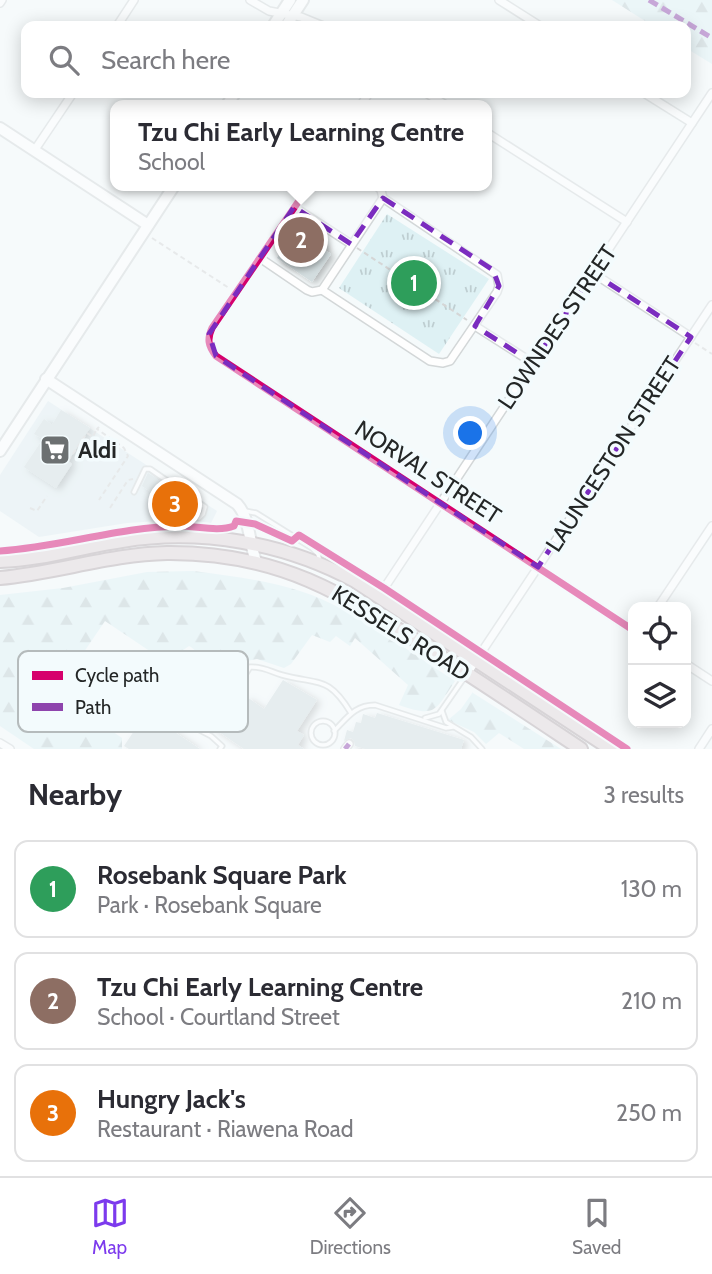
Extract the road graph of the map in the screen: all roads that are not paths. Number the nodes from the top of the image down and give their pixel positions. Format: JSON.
{"nodes":[{"id":1,"x":134,"y":0,"type":"edge"},
{"id":2,"x":250,"y":0,"type":"edge"},
{"id":3,"x":290,"y":0,"type":"edge"},
{"id":4,"x":303,"y":0,"type":"edge"},
{"id":5,"x":499,"y":0,"type":"edge"},
{"id":6,"x":287,"y":15,"type":"junction"},
{"id":7,"x":120,"y":21,"type":"edge"},
{"id":8,"x":280,"y":21,"type":"edge"},
{"id":9,"x":286,"y":21,"type":"edge"},
{"id":10,"x":311,"y":21,"type":"edge"},
{"id":11,"x":532,"y":21,"type":"edge"},
{"id":12,"x":712,"y":93,"type":"edge"},
{"id":13,"x":70,"y":98,"type":"edge"},
{"id":14,"x":652,"y":98,"type":"edge"},
{"id":15,"x":692,"y":123,"type":"junction"},
{"id":16,"x":0,"y":128,"type":"edge"},
{"id":17,"x":492,"y":136,"type":"edge"},
{"id":18,"x":34,"y":151,"type":"junction"},
{"id":19,"x":171,"y":191,"type":"edge"},
{"id":20,"x":305,"y":191,"type":"edge"},
{"id":21,"x":381,"y":191,"type":"edge"},
{"id":22,"x":383,"y":198,"type":"junction"},
{"id":23,"x":294,"y":207,"type":"junction"},
{"id":24,"x":627,"y":222,"type":"junction"},
{"id":25,"x":146,"y":229,"type":"junction"},
{"id":26,"x":351,"y":244,"type":"junction"},
{"id":27,"x":260,"y":258,"type":"junction"},
{"id":28,"x":593,"y":273,"type":"junction"},
{"id":29,"x":321,"y":290,"type":"junction"},
{"id":30,"x":712,"y":305,"type":"edge"},
{"id":31,"x":475,"y":326,"type":"junction"},
{"id":32,"x":691,"y":337,"type":"junction"},
{"id":33,"x":533,"y":363,"type":"junction"},
{"id":34,"x":46,"y":379,"type":"junction"},
{"id":35,"x":0,"y":451,"type":"edge"},
{"id":36,"x":134,"y":492,"type":"dead end"},
{"id":37,"x":440,"y":503,"type":"junction"},
{"id":38,"x":157,"y":507,"type":"dead end"},
{"id":39,"x":243,"y":512,"type":"junction"},
{"id":40,"x":712,"y":526,"type":"edge"},
{"id":41,"x":249,"y":544,"type":"junction"},
{"id":42,"x":0,"y":561,"type":"edge"},
{"id":43,"x":256,"y":561,"type":"junction"},
{"id":44,"x":321,"y":564,"type":"junction"},
{"id":45,"x":538,"y":568,"type":"junction"},
{"id":46,"x":0,"y":578,"type":"edge"},
{"id":47,"x":379,"y":596,"type":"junction"},
{"id":48,"x":661,"y":602,"type":"edge"},
{"id":49,"x":628,"y":627,"type":"edge"},
{"id":50,"x":477,"y":661,"type":"junction"},
{"id":51,"x":688,"y":665,"type":"edge"},
{"id":52,"x":248,"y":670,"type":"edge"},
{"id":53,"x":467,"y":674,"type":"junction"},
{"id":54,"x":712,"y":681,"type":"edge"},
{"id":55,"x":442,"y":711,"type":"junction"},
{"id":56,"x":351,"y":713,"type":"junction"},
{"id":57,"x":421,"y":718,"type":"junction"},
{"id":58,"x":453,"y":727,"type":"junction"},
{"id":59,"x":712,"y":729,"type":"edge"},
{"id":60,"x":334,"y":731,"type":"junction"},
{"id":61,"x":203,"y":732,"type":"edge"},
{"id":62,"x":0,"y":743,"type":"edge"},
{"id":63,"x":10,"y":749,"type":"edge"},
{"id":64,"x":220,"y":749,"type":"edge"},
{"id":65,"x":482,"y":749,"type":"edge"},
{"id":66,"x":581,"y":749,"type":"edge"},
{"id":67,"x":611,"y":749,"type":"edge"},
{"id":68,"x":699,"y":749,"type":"edge"}],
"edges":[{"from":1,"to":7,"type":"street"},
{"from":2,"to":6,"type":"street"},
{"from":3,"to":6,"type":"main road"},
{"from":4,"to":6,"type":"main road"},
{"from":5,"to":11,"type":"street"},
{"from":6,"to":8,"type":"main road"},
{"from":6,"to":9,"type":"main road"},
{"from":6,"to":10,"type":"street"},
{"from":12,"to":15,"type":"street","name":"LOWNDES STREET"},
{"from":13,"to":18,"type":"street"},
{"from":14,"to":15,"type":"street"},
{"from":15,"to":24,"type":"street","name":"LOWNDES STREET"},
{"from":16,"to":18,"type":"main road"},
{"from":17,"to":24,"type":"street"},
{"from":18,"to":25,"type":"main road"},
{"from":19,"to":25,"type":"main road"},
{"from":20,"to":23,"type":"street"},
{"from":21,"to":22,"type":"street"},
{"from":22,"to":26,"type":"street"},
{"from":22,"to":31,"type":"street"},
{"from":23,"to":26,"type":"street"},
{"from":23,"to":27,"type":"street"},
{"from":24,"to":28,"type":"street","name":"LOWNDES STREET"},
{"from":25,"to":34,"type":"main road"},
{"from":26,"to":29,"type":"street"},
{"from":27,"to":29,"type":"street"},
{"from":27,"to":37,"type":"street","name":"NORVAL STREET"},
{"from":28,"to":32,"type":"street"},
{"from":28,"to":33,"type":"street","name":"LOWNDES STREET"},
{"from":29,"to":31,"type":"street"},
{"from":30,"to":32,"type":"street","name":"LAUNCESTON STREET"},
{"from":31,"to":33,"type":"street"},
{"from":32,"to":45,"type":"street","name":"LAUNCESTON STREET"},
{"from":33,"to":37,"type":"street","name":"LOWNDES STREET"},
{"from":34,"to":35,"type":"main road"},
{"from":34,"to":39,"type":"main road","name":"KESSELS ROAD"},
{"from":36,"to":38,"type":"lane"},
{"from":37,"to":45,"type":"street","name":"NORVAL STREET"},
{"from":37,"to":47,"type":"street","name":"LOWNDES STREET"},
{"from":39,"to":41,"type":"main road"},
{"from":39,"to":44,"type":"lane","name":"KESSELS ROAD"},
{"from":40,"to":48,"type":"street"},
{"from":41,"to":42,"type":"highway"},
{"from":41,"to":43,"type":"main road"},
{"from":41,"to":44,"type":"highway"},
{"from":43,"to":46,"type":"highway","name":"KESSELS ROAD"},
{"from":43,"to":53,"type":"highway","name":"KESSELS ROAD"},
{"from":44,"to":47,"type":"highway","name":"KESSELS ROAD"},
{"from":45,"to":49,"type":"street","name":"NORVAL STREET"},
{"from":45,"to":50,"type":"street","name":"LAUNCESTON STREET"},
{"from":47,"to":50,"type":"highway","name":"KESSELS ROAD"},
{"from":50,"to":53,"type":"street","name":"LAUNCESTON STREET"},
{"from":50,"to":67,"type":"highway","name":"KESSELS ROAD"},
{"from":51,"to":54,"type":"street"},
{"from":52,"to":56,"type":"lane"},
{"from":53,"to":55,"type":"lane"},
{"from":53,"to":66,"type":"highway","name":"KESSELS ROAD"},
{"from":55,"to":57,"type":"lane"},
{"from":55,"to":58,"type":"lane"},
{"from":56,"to":57,"type":"lane"},
{"from":56,"to":60,"type":"lane"},
{"from":57,"to":58,"type":"lane"},
{"from":58,"to":65,"type":"lane"},
{"from":59,"to":68,"type":"street"},
{"from":60,"to":60,"type":"lane"},
{"from":61,"to":64,"type":"lane"},
{"from":62,"to":63,"type":"street"}]}
